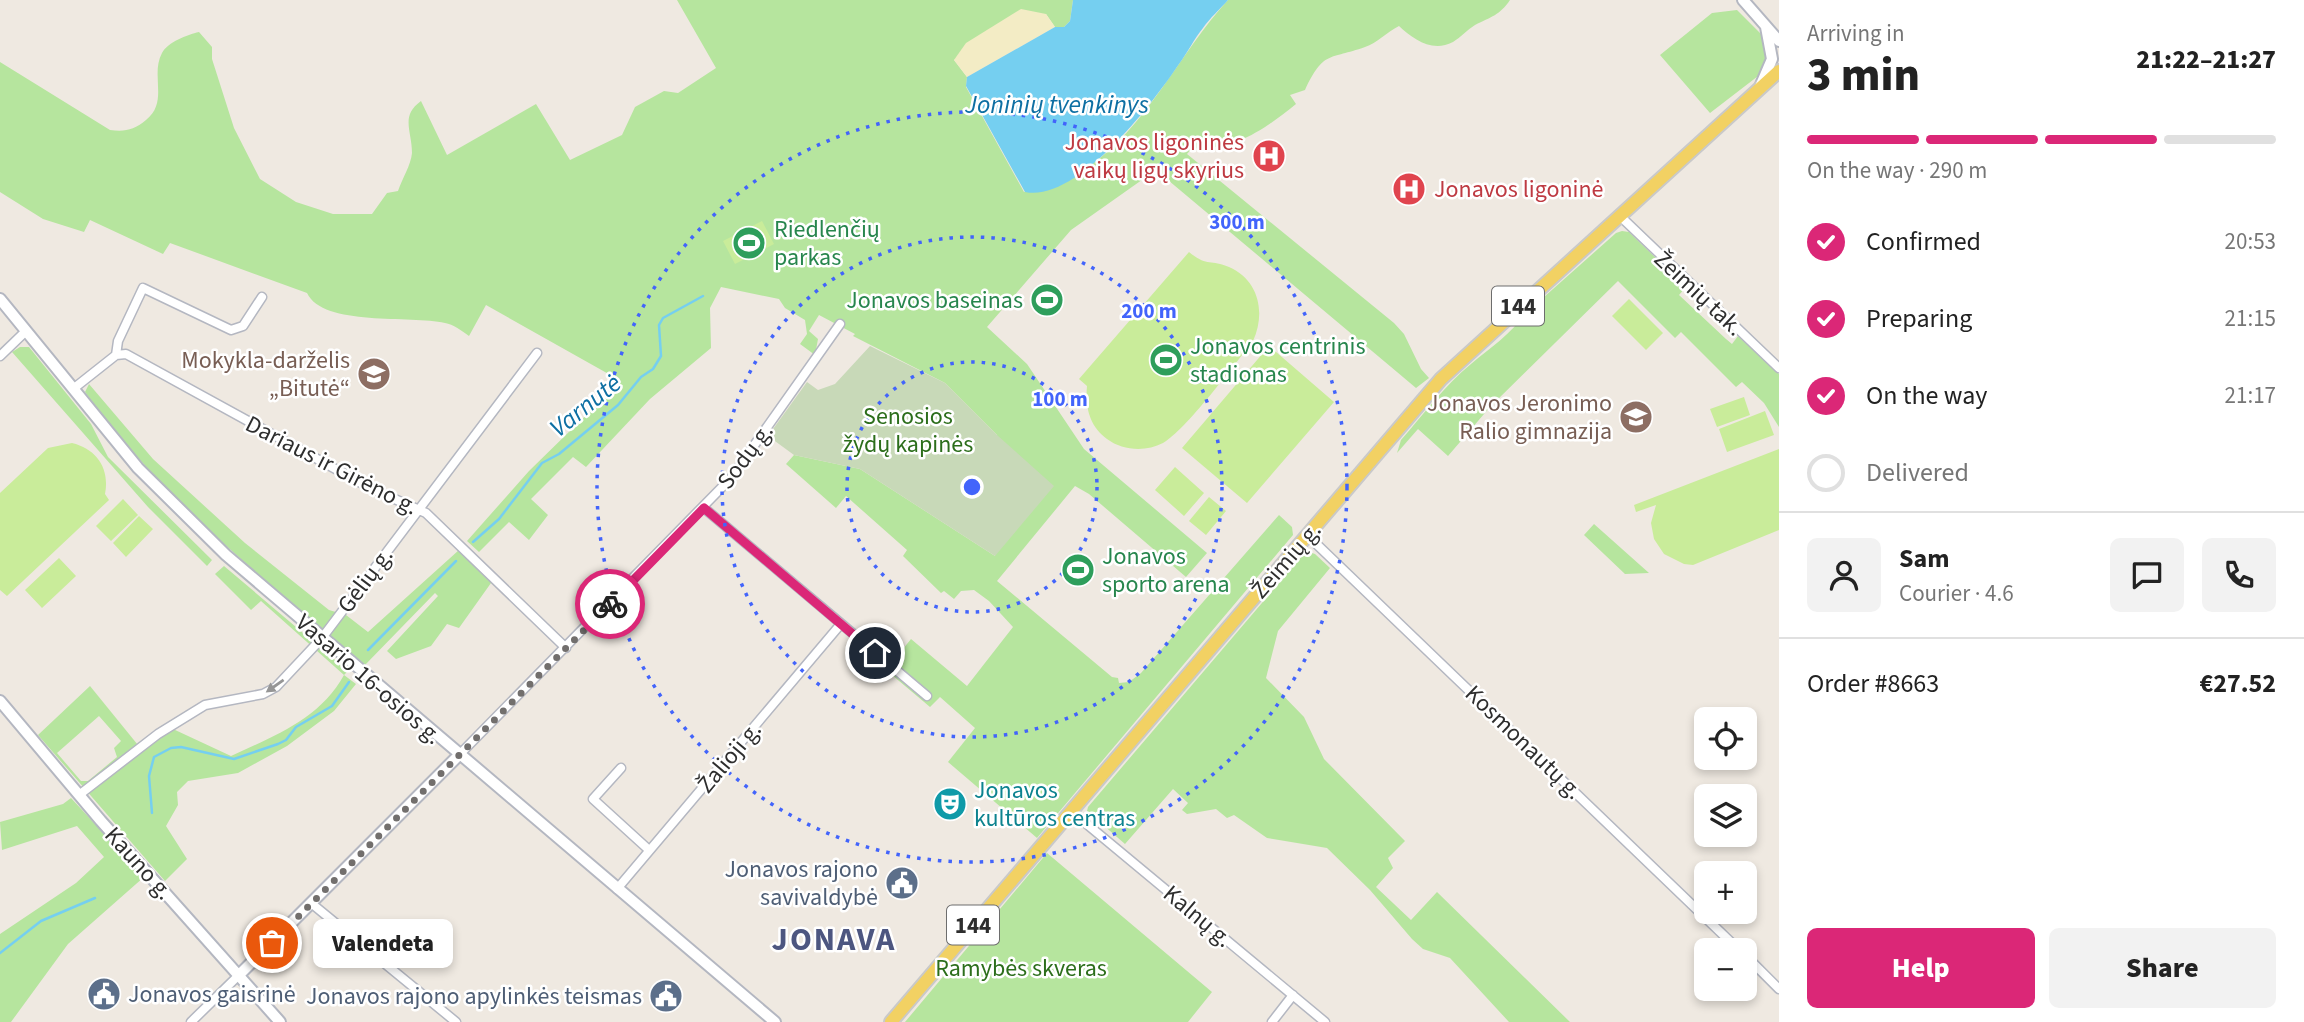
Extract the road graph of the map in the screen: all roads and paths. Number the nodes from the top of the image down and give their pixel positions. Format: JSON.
{"nodes":[{"id":1,"x":1745,"y":0,"type":"edge"},
{"id":2,"x":1766,"y":27,"type":"junction"},
{"id":3,"x":1779,"y":32,"type":"edge"},
{"id":4,"x":1779,"y":41,"type":"edge"},
{"id":5,"x":1779,"y":71,"type":"edge"},
{"id":6,"x":1779,"y":78,"type":"edge"},
{"id":7,"x":1760,"y":88,"type":"junction"},
{"id":8,"x":1714,"y":131,"type":"junction"},
{"id":9,"x":1620,"y":216,"type":"junction"},
{"id":10,"x":262,"y":297,"type":"dead end"},
{"id":11,"x":0,"y":299,"type":"edge"},
{"id":12,"x":840,"y":324,"type":"dead end"},
{"id":13,"x":26,"y":331,"type":"junction"},
{"id":14,"x":537,"y":353,"type":"dead end"},
{"id":15,"x":116,"y":355,"type":"junction"},
{"id":16,"x":0,"y":356,"type":"edge"},
{"id":17,"x":1779,"y":368,"type":"edge"},
{"id":18,"x":73,"y":389,"type":"junction"},
{"id":19,"x":704,"y":508,"type":"junction"},
{"id":20,"x":417,"y":509,"type":"junction"},
{"id":21,"x":1307,"y":535,"type":"junction"},
{"id":22,"x":840,"y":625,"type":"junction"},
{"id":23,"x":322,"y":638,"type":"junction"},
{"id":24,"x":566,"y":648,"type":"junction"},
{"id":25,"x":927,"y":696,"type":"dead end"},
{"id":26,"x":0,"y":701,"type":"edge"},
{"id":27,"x":459,"y":755,"type":"junction"},
{"id":28,"x":621,"y":768,"type":"dead end"},
{"id":29,"x":79,"y":795,"type":"junction"},
{"id":30,"x":1071,"y":811,"type":"junction"},
{"id":31,"x":649,"y":850,"type":"junction"},
{"id":32,"x":617,"y":889,"type":"junction"},
{"id":33,"x":311,"y":904,"type":"junction"},
{"id":34,"x":1727,"y":938,"type":"edge"},
{"id":35,"x":1757,"y":968,"type":"edge"},
{"id":36,"x":239,"y":975,"type":"junction"},
{"id":37,"x":1779,"y":989,"type":"edge"},
{"id":38,"x":1293,"y":995,"type":"junction"},
{"id":39,"x":191,"y":1022,"type":"edge"},
{"id":40,"x":280,"y":1022,"type":"edge"},
{"id":41,"x":456,"y":1022,"type":"edge"},
{"id":42,"x":775,"y":1022,"type":"edge"},
{"id":43,"x":891,"y":1022,"type":"edge"},
{"id":44,"x":1272,"y":1022,"type":"edge"},
{"id":45,"x":1325,"y":1022,"type":"edge"}],
"edges":[{"from":1,"to":2,"type":"main road"},
{"from":1,"to":3,"type":"main road"},
{"from":2,"to":4,"type":"main road"},
{"from":2,"to":7,"type":"main road"},
{"from":5,"to":7,"type":"main road","name":"Žeimių g.","number":"144"},
{"from":6,"to":8,"type":"main road","name":"Žeimių g.","number":"144"},
{"from":7,"to":8,"type":"main road","name":"Žeimių g.","number":"144"},
{"from":8,"to":9,"type":"main road","name":"Žeimių g.","number":"144"},
{"from":9,"to":17,"type":"street","name":"Žeimių tak."},
{"from":9,"to":21,"type":"main road","name":"Žeimių g.","number":"144"},
{"from":10,"to":15,"type":"street"},
{"from":11,"to":13,"type":"main road","name":"Vasario 16-osios g."},
{"from":12,"to":19,"type":"street","name":"Sodų g."},
{"from":13,"to":16,"type":"street"},
{"from":13,"to":18,"type":"main road","name":"Vasario 16-osios g."},
{"from":14,"to":20,"type":"street","name":"Gėlių g."},
{"from":15,"to":18,"type":"street"},
{"from":15,"to":20,"type":"street","name":"Dariaus ir Girėno g."},
{"from":18,"to":23,"type":"main road","name":"Vasario 16-osios g."},
{"from":19,"to":22,"type":"street"},
{"from":19,"to":24,"type":"street","name":"Sodų g."},
{"from":20,"to":23,"type":"street","name":"Gėlių g."},
{"from":20,"to":24,"type":"street","name":"Dariaus ir Girėno g."},
{"from":21,"to":30,"type":"main road","name":"Žeimių g.","number":"144"},
{"from":21,"to":34,"type":"street","name":"Kosmonautų g."},
{"from":22,"to":25,"type":"street"},
{"from":22,"to":31,"type":"street","name":"Žalioji g."},
{"from":23,"to":27,"type":"main road","name":"Vasario 16-osios g."},
{"from":23,"to":29,"type":"street","name":"Gėlių g.","one_way":true},
{"from":24,"to":27,"type":"street","name":"Sodų g."},
{"from":26,"to":29,"type":"main road","name":"Kauno g."},
{"from":27,"to":32,"type":"main road","name":"Vasario 16-osios g."},
{"from":27,"to":33,"type":"main road","name":"Sodų g."},
{"from":28,"to":31,"type":"street"},
{"from":29,"to":36,"type":"main road","name":"Kauno g."},
{"from":30,"to":38,"type":"street","name":"Kalnų g."},
{"from":30,"to":43,"type":"main road","name":"Žeimių g.","number":"144"},
{"from":31,"to":32,"type":"street","name":"Žalioji g."},
{"from":32,"to":42,"type":"main road","name":"Vasario 16-osios g."},
{"from":33,"to":36,"type":"main road","name":"Sodų g."},
{"from":33,"to":41,"type":"street"},
{"from":35,"to":37,"type":"street"},
{"from":36,"to":39,"type":"street","name":"Sodų g."},
{"from":36,"to":40,"type":"main road","name":"Kauno g."},
{"from":38,"to":44,"type":"street"},
{"from":38,"to":45,"type":"street","name":"Kalnų g."}]}
